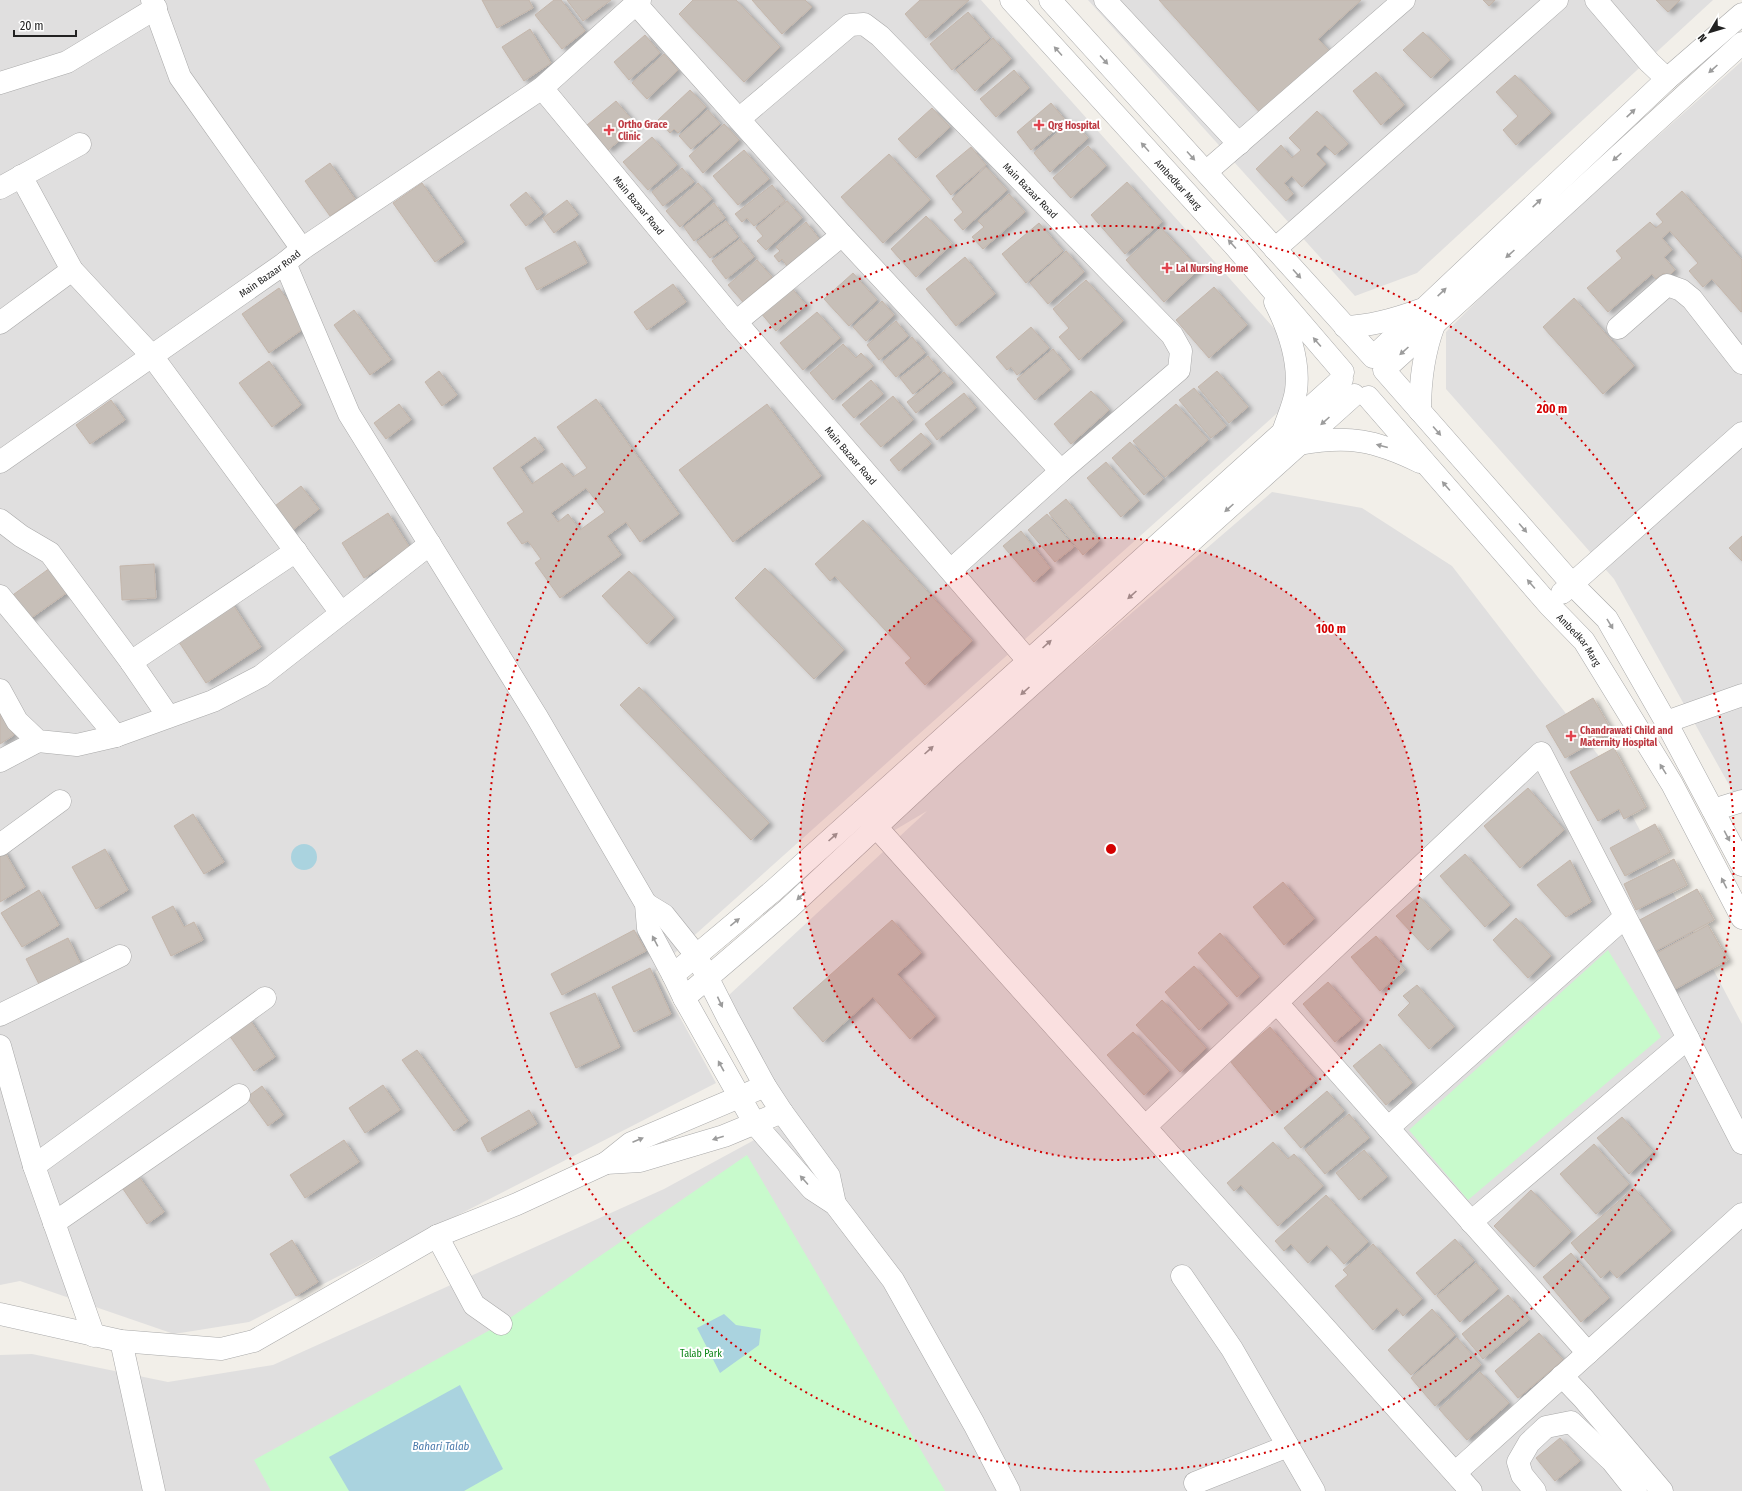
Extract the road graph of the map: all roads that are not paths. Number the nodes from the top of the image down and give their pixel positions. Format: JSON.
{"nodes":[{"id":1,"x":1012,"y":0,"type":"edge"},
{"id":2,"x":1050,"y":0,"type":"edge"},
{"id":3,"x":1105,"y":0,"type":"edge"},
{"id":4,"x":1404,"y":0,"type":"edge"},
{"id":5,"x":1557,"y":0,"type":"edge"},
{"id":6,"x":1596,"y":0,"type":"edge"},
{"id":7,"x":638,"y":2,"type":"edge"},
{"id":8,"x":154,"y":4,"type":"edge"},
{"id":9,"x":1742,"y":14,"type":"edge"},
{"id":10,"x":1742,"y":43,"type":"edge"},
{"id":11,"x":1667,"y":79,"type":"junction"},
{"id":12,"x":0,"y":83,"type":"edge"},
{"id":13,"x":542,"y":88,"type":"junction"},
{"id":14,"x":739,"y":119,"type":"junction"},
{"id":15,"x":80,"y":144,"type":"dead end"},
{"id":16,"x":1239,"y":144,"type":"junction"},
{"id":17,"x":1206,"y":172,"type":"junction"},
{"id":18,"x":21,"y":176,"type":"junction"},
{"id":19,"x":0,"y":188,"type":"edge"},
{"id":20,"x":842,"y":235,"type":"junction"},
{"id":21,"x":302,"y":249,"type":"junction"},
{"id":22,"x":1275,"y":249,"type":"junction"},
{"id":23,"x":285,"y":263,"type":"junction"},
{"id":24,"x":72,"y":270,"type":"junction"},
{"id":25,"x":1261,"y":277,"type":"junction"},
{"id":26,"x":1430,"y":315,"type":"junction"},
{"id":27,"x":736,"y":322,"type":"junction"},
{"id":28,"x":0,"y":323,"type":"edge"},
{"id":29,"x":1345,"y":327,"type":"junction"},
{"id":30,"x":1618,"y":328,"type":"dead end"},
{"id":31,"x":152,"y":356,"type":"junction"},
{"id":32,"x":1378,"y":363,"type":"junction"},
{"id":33,"x":1742,"y":363,"type":"edge"},
{"id":34,"x":1352,"y":386,"type":"junction"},
{"id":35,"x":1420,"y":411,"type":"junction"},
{"id":36,"x":1284,"y":429,"type":"junction"},
{"id":37,"x":1742,"y":433,"type":"edge"},
{"id":38,"x":1300,"y":444,"type":"junction"},
{"id":39,"x":0,"y":462,"type":"edge"},
{"id":40,"x":1430,"y":468,"type":"junction"},
{"id":41,"x":1061,"y":471,"type":"junction"},
{"id":42,"x":0,"y":520,"type":"edge"},
{"id":43,"x":430,"y":544,"type":"junction"},
{"id":44,"x":296,"y":551,"type":"junction"},
{"id":45,"x":951,"y":570,"type":"junction"},
{"id":46,"x":1573,"y":584,"type":"junction"},
{"id":47,"x":0,"y":596,"type":"edge"},
{"id":48,"x":1549,"y":605,"type":"junction"},
{"id":49,"x":341,"y":613,"type":"junction"},
{"id":50,"x":131,"y":662,"type":"junction"},
{"id":51,"x":1035,"y":669,"type":"junction"},
{"id":52,"x":0,"y":690,"type":"edge"},
{"id":53,"x":1742,"y":695,"type":"edge"},
{"id":54,"x":168,"y":716,"type":"junction"},
{"id":55,"x":1666,"y":722,"type":"junction"},
{"id":56,"x":116,"y":736,"type":"junction"},
{"id":57,"x":38,"y":741,"type":"junction"},
{"id":58,"x":0,"y":761,"type":"edge"},
{"id":59,"x":1742,"y":800,"type":"edge"},
{"id":60,"x":60,"y":801,"type":"dead end"},
{"id":61,"x":1713,"y":810,"type":"junction"},
{"id":62,"x":862,"y":811,"type":"junction"},
{"id":63,"x":877,"y":826,"type":"junction"},
{"id":64,"x":0,"y":845,"type":"edge"},
{"id":65,"x":1742,"y":864,"type":"edge"},
{"id":66,"x":646,"y":904,"type":"junction"},
{"id":67,"x":1625,"y":917,"type":"junction"},
{"id":68,"x":1742,"y":918,"type":"edge"},
{"id":69,"x":696,"y":955,"type":"junction"},
{"id":70,"x":120,"y":956,"type":"dead end"},
{"id":71,"x":673,"y":975,"type":"junction"},
{"id":72,"x":708,"y":977,"type":"junction"},
{"id":73,"x":265,"y":998,"type":"dead end"},
{"id":74,"x":684,"y":998,"type":"junction"},
{"id":75,"x":1276,"y":1003,"type":"junction"},
{"id":76,"x":0,"y":1015,"type":"edge"},
{"id":77,"x":1688,"y":1038,"type":"junction"},
{"id":78,"x":0,"y":1046,"type":"edge"},
{"id":79,"x":765,"y":1086,"type":"junction"},
{"id":80,"x":239,"y":1095,"type":"dead end"},
{"id":81,"x":738,"y":1097,"type":"junction"},
{"id":82,"x":782,"y":1112,"type":"junction"},
{"id":83,"x":755,"y":1124,"type":"junction"},
{"id":84,"x":1146,"y":1126,"type":"junction"},
{"id":85,"x":1388,"y":1128,"type":"junction"},
{"id":86,"x":1742,"y":1143,"type":"edge"},
{"id":87,"x":606,"y":1163,"type":"junction"},
{"id":88,"x":34,"y":1166,"type":"junction"},
{"id":89,"x":835,"y":1204,"type":"junction"},
{"id":90,"x":1742,"y":1214,"type":"edge"},
{"id":91,"x":1471,"y":1222,"type":"junction"},
{"id":92,"x":54,"y":1223,"type":"junction"},
{"id":93,"x":437,"y":1236,"type":"junction"},
{"id":94,"x":1182,"y":1276,"type":"dead end"},
{"id":95,"x":2,"y":1313,"type":"edge"},
{"id":96,"x":501,"y":1324,"type":"dead end"},
{"id":97,"x":94,"y":1336,"type":"junction"},
{"id":98,"x":121,"y":1341,"type":"junction"},
{"id":99,"x":1588,"y":1353,"type":"junction"},
{"id":100,"x":1562,"y":1376,"type":"junction"},
{"id":101,"x":1288,"y":1446,"type":"junction"},
{"id":102,"x":1455,"y":1473,"type":"junction"},
{"id":103,"x":1195,"y":1483,"type":"dead end"},
{"id":104,"x":154,"y":1491,"type":"edge"},
{"id":105,"x":1010,"y":1491,"type":"edge"},
{"id":106,"x":1314,"y":1491,"type":"edge"},
{"id":107,"x":1471,"y":1491,"type":"edge"},
{"id":108,"x":1535,"y":1491,"type":"edge"},
{"id":109,"x":1636,"y":1491,"type":"edge"},
{"id":110,"x":1662,"y":1491,"type":"edge"}],
"edges":[{"from":25,"to":1,"type":"street","name":"Ambedkar Marg","one_way":true},
{"from":2,"to":17,"type":"street","one_way":true},
{"from":3,"to":16,"type":"street"},
{"from":4,"to":16,"type":"street"},
{"from":5,"to":22,"type":"street"},
{"from":6,"to":11,"type":"street"},
{"from":7,"to":13,"type":"street","name":"Main Bazaar Road"},
{"from":7,"to":14,"type":"street","name":"Main Bazaar Road"},
{"from":8,"to":12,"type":"street"},
{"from":8,"to":21,"type":"street"},
{"from":9,"to":11,"type":"street"},
{"from":10,"to":26,"type":"street","one_way":true},
{"from":26,"to":11,"type":"street","one_way":true},
{"from":13,"to":21,"type":"street","name":"Main Bazaar Road"},
{"from":13,"to":27,"type":"street","name":"Main Bazaar Road"},
{"from":14,"to":20,"type":"street","name":"Main Bazaar Road"},
{"from":14,"to":41,"type":"street","name":"Main Bazaar Road"},
{"from":15,"to":18,"type":"street"},
{"from":16,"to":17,"type":"street"},
{"from":17,"to":22,"type":"street"},
{"from":18,"to":19,"type":"street"},
{"from":18,"to":24,"type":"street"},
{"from":20,"to":27,"type":"street"},
{"from":20,"to":41,"type":"street","name":"Main Bazaar Road"},
{"from":21,"to":23,"type":"street","name":"Main Bazaar Road"},
{"from":22,"to":29,"type":"street","one_way":true},
{"from":23,"to":31,"type":"street","name":"Main Bazaar Road"},
{"from":23,"to":43,"type":"street"},
{"from":24,"to":28,"type":"street"},
{"from":24,"to":31,"type":"street"},
{"from":34,"to":25,"type":"street","name":"Ambedkar Marg","one_way":true},
{"from":25,"to":36,"type":"street"},
{"from":26,"to":29,"type":"street"},
{"from":26,"to":32,"type":"street"},
{"from":26,"to":35,"type":"street"},
{"from":27,"to":45,"type":"street","name":"Main Bazaar Road"},
{"from":29,"to":32,"type":"street"},
{"from":30,"to":33,"type":"street"},
{"from":31,"to":39,"type":"street","name":"Main Bazaar Road"},
{"from":31,"to":44,"type":"street"},
{"from":32,"to":34,"type":"street"},
{"from":32,"to":34,"type":"street"},
{"from":32,"to":35,"type":"street"},
{"from":34,"to":36,"type":"street"},
{"from":34,"to":38,"type":"street","one_way":true},
{"from":34,"to":40,"type":"street","name":"Ambedkar Marg"},
{"from":35,"to":46,"type":"street","one_way":true},
{"from":51,"to":36,"type":"street","one_way":true},
{"from":37,"to":46,"type":"street"},
{"from":40,"to":38,"type":"street","one_way":true},
{"from":38,"to":51,"type":"street","one_way":true},
{"from":48,"to":40,"type":"street","name":"Ambedkar Marg","one_way":true},
{"from":41,"to":45,"type":"street","name":"Main Bazaar Road"},
{"from":42,"to":50,"type":"street"},
{"from":43,"to":49,"type":"street"},
{"from":43,"to":66,"type":"street"},
{"from":44,"to":49,"type":"street"},
{"from":44,"to":50,"type":"street"},
{"from":45,"to":51,"type":"street","name":"Main Bazaar Road"},
{"from":46,"to":48,"type":"street"},
{"from":46,"to":55,"type":"street","one_way":true},
{"from":47,"to":56,"type":"street"},
{"from":68,"to":48,"type":"street","name":"Ambedkar Marg","one_way":true},
{"from":49,"to":54,"type":"street"},
{"from":50,"to":54,"type":"street"},
{"from":62,"to":51,"type":"street","one_way":true},
{"from":51,"to":63,"type":"street","one_way":true},
{"from":52,"to":57,"type":"street"},
{"from":53,"to":55,"type":"street"},
{"from":54,"to":56,"type":"street"},
{"from":55,"to":61,"type":"street"},
{"from":56,"to":57,"type":"street"},
{"from":57,"to":58,"type":"street"},
{"from":59,"to":61,"type":"street"},
{"from":60,"to":64,"type":"street"},
{"from":61,"to":65,"type":"street","one_way":true},
{"from":62,"to":63,"type":"street"},
{"from":69,"to":62,"type":"street","one_way":true},
{"from":63,"to":72,"type":"street","one_way":true},
{"from":63,"to":84,"type":"street"},
{"from":66,"to":69,"type":"street"},
{"from":71,"to":66,"type":"street","one_way":true},
{"from":67,"to":75,"type":"street"},
{"from":67,"to":77,"type":"street"},
{"from":67,"to":85,"type":"street"},
{"from":69,"to":71,"type":"street"},
{"from":69,"to":72,"type":"street"},
{"from":70,"to":76,"type":"street"},
{"from":71,"to":74,"type":"street"},
{"from":72,"to":74,"type":"street"},
{"from":72,"to":79,"type":"street","one_way":true},
{"from":73,"to":88,"type":"street"},
{"from":81,"to":74,"type":"street","one_way":true},
{"from":75,"to":84,"type":"street"},
{"from":75,"to":85,"type":"street"},
{"from":77,"to":86,"type":"street"},
{"from":77,"to":91,"type":"street"},
{"from":78,"to":88,"type":"street"},
{"from":79,"to":81,"type":"street"},
{"from":79,"to":82,"type":"street"},
{"from":80,"to":92,"type":"street"},
{"from":81,"to":83,"type":"street"},
{"from":87,"to":81,"type":"street","one_way":true},
{"from":82,"to":83,"type":"street"},
{"from":82,"to":89,"type":"street"},
{"from":83,"to":87,"type":"street","one_way":true},
{"from":89,"to":83,"type":"street","one_way":true},
{"from":84,"to":102,"type":"street"},
{"from":85,"to":91,"type":"street"},
{"from":87,"to":93,"type":"street"},
{"from":88,"to":92,"type":"street"},
{"from":89,"to":105,"type":"street"},
{"from":90,"to":99,"type":"street"},
{"from":91,"to":99,"type":"street"},
{"from":92,"to":97,"type":"street"},
{"from":93,"to":96,"type":"street"},
{"from":93,"to":98,"type":"street"},
{"from":94,"to":101,"type":"street"},
{"from":95,"to":97,"type":"street"},
{"from":97,"to":98,"type":"street"},
{"from":98,"to":104,"type":"street"},
{"from":99,"to":100,"type":"street"},
{"from":100,"to":102,"type":"street"},
{"from":100,"to":110,"type":"street"},
{"from":101,"to":103,"type":"street"},
{"from":101,"to":106,"type":"street"},
{"from":102,"to":107,"type":"street"},
{"from":108,"to":109,"type":"street"}]}
